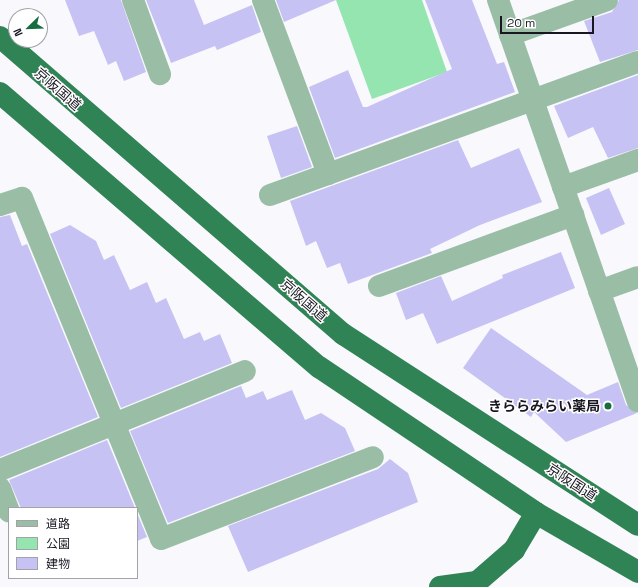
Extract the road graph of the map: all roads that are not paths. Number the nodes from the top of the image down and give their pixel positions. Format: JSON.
{"nodes":[{"id":1,"x":133,"y":0,"type":"edge"},
{"id":2,"x":263,"y":0,"type":"edge"},
{"id":3,"x":498,"y":0,"type":"edge"},
{"id":4,"x":607,"y":0,"type":"edge"},
{"id":5,"x":510,"y":35,"type":"junction"},
{"id":6,"x":0,"y":37,"type":"edge"},
{"id":7,"x":638,"y":62,"type":"edge"},
{"id":8,"x":160,"y":74,"type":"dead end"},
{"id":9,"x":0,"y":93,"type":"edge"},
{"id":10,"x":533,"y":101,"type":"junction"},
{"id":11,"x":638,"y":160,"type":"edge"},
{"id":12,"x":328,"y":174,"type":"junction"},
{"id":13,"x":563,"y":187,"type":"junction"},
{"id":14,"x":270,"y":195,"type":"dead end"},
{"id":15,"x":0,"y":205,"type":"edge"},
{"id":16,"x":573,"y":215,"type":"junction"},
{"id":17,"x":638,"y":277,"type":"edge"},
{"id":18,"x":379,"y":286,"type":"dead end"},
{"id":19,"x":599,"y":291,"type":"junction"},
{"id":20,"x":630,"y":354,"type":"edge"},
{"id":21,"x":245,"y":371,"type":"dead end"},
{"id":22,"x":638,"y":401,"type":"edge"},
{"id":23,"x":115,"y":424,"type":"junction"},
{"id":24,"x":373,"y":457,"type":"dead end"},
{"id":25,"x":0,"y":470,"type":"edge"},
{"id":26,"x":0,"y":488,"type":"edge"},
{"id":27,"x":8,"y":508,"type":"edge"},
{"id":28,"x":536,"y":513,"type":"junction"},
{"id":29,"x":638,"y":525,"type":"edge"},
{"id":30,"x":638,"y":572,"type":"edge"},
{"id":31,"x":440,"y":587,"type":"edge"}],
"edges":[{"from":1,"to":8,"type":"street"},
{"from":2,"to":12,"type":"street"},
{"from":3,"to":5,"type":"street"},
{"from":4,"to":5,"type":"street"},
{"from":5,"to":10,"type":"street"},
{"from":6,"to":29,"type":"highway","name":"京阪国道"},
{"from":7,"to":10,"type":"street"},
{"from":9,"to":28,"type":"highway"},
{"from":10,"to":12,"type":"street"},
{"from":10,"to":13,"type":"street"},
{"from":11,"to":13,"type":"street"},
{"from":12,"to":14,"type":"street"},
{"from":13,"to":16,"type":"street"},
{"from":15,"to":23,"type":"street"},
{"from":16,"to":18,"type":"street"},
{"from":16,"to":19,"type":"street"},
{"from":17,"to":19,"type":"street"},
{"from":19,"to":20,"type":"street"},
{"from":20,"to":22,"type":"street"},
{"from":21,"to":23,"type":"street"},
{"from":23,"to":24,"type":"street"},
{"from":23,"to":25,"type":"street"},
{"from":26,"to":27,"type":"street"},
{"from":28,"to":30,"type":"highway"},
{"from":28,"to":31,"type":"highway"}]}
